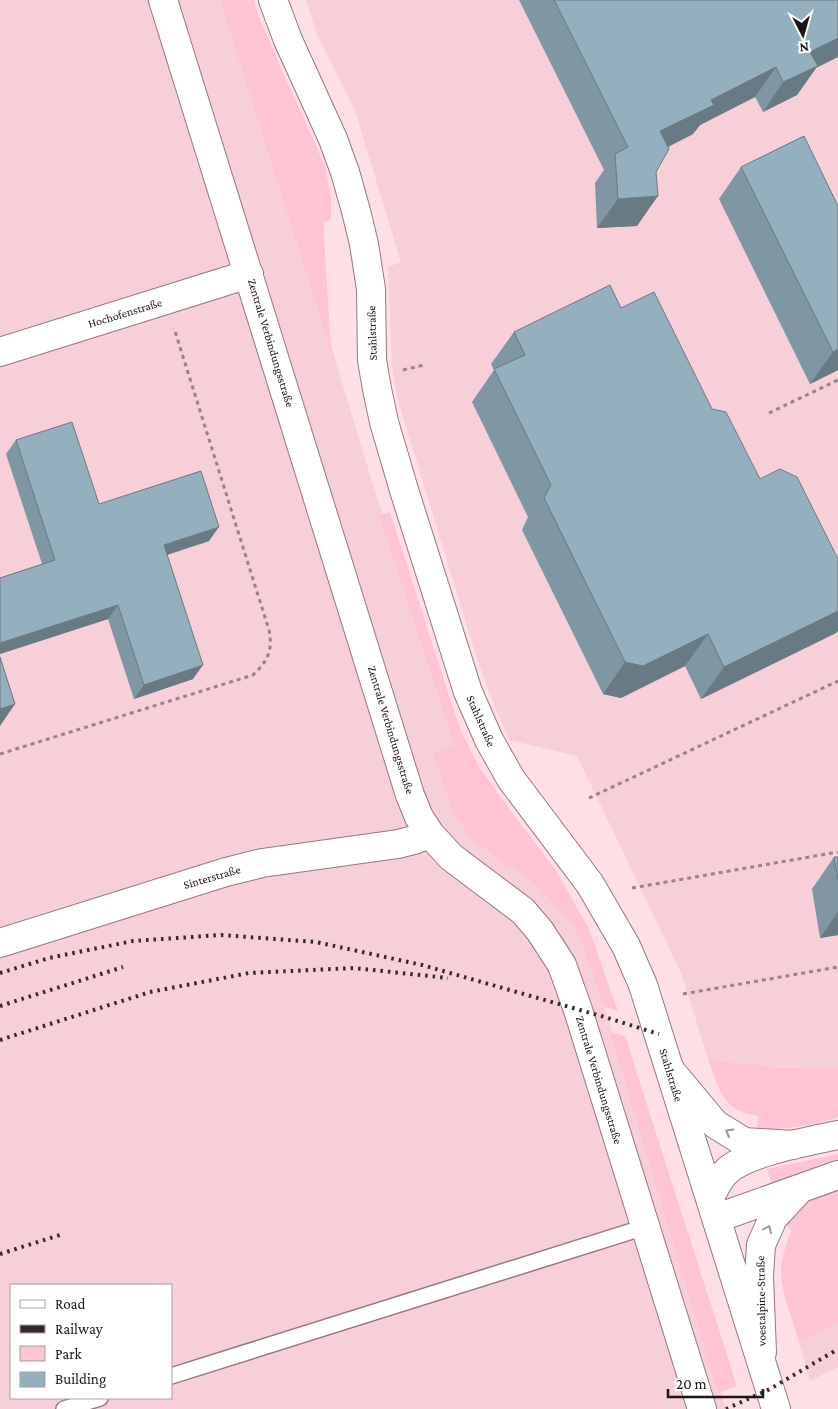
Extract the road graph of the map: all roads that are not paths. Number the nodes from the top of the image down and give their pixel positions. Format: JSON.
{"nodes":[{"id":1,"x":163,"y":0,"type":"edge"},
{"id":2,"x":273,"y":0,"type":"edge"},
{"id":3,"x":249,"y":274,"type":"junction"},
{"id":4,"x":0,"y":352,"type":"edge"},
{"id":5,"x":430,"y":834,"type":"junction"},
{"id":6,"x":0,"y":943,"type":"edge"},
{"id":7,"x":670,"y":1070,"type":"junction"},
{"id":8,"x":838,"y":1135,"type":"edge"},
{"id":9,"x":793,"y":1145,"type":"junction"},
{"id":10,"x":838,"y":1175,"type":"edge"},
{"id":11,"x":798,"y":1190,"type":"junction"},
{"id":12,"x":713,"y":1208,"type":"junction"},
{"id":13,"x":645,"y":1227,"type":"junction"},
{"id":14,"x":762,"y":1364,"type":"junction"},
{"id":15,"x":172,"y":1376,"type":"edge"},
{"id":16,"x":97,"y":1399,"type":"edge"},
{"id":17,"x":64,"y":1409,"type":"edge"},
{"id":18,"x":702,"y":1409,"type":"edge"},
{"id":19,"x":776,"y":1409,"type":"edge"}],
"edges":[{"from":1,"to":3,"type":"street","name":"Zentrale Verbindungsstraße"},
{"from":2,"to":7,"type":"street","name":"Stahlstraße"},
{"from":3,"to":4,"type":"street","name":"Hochofenstraße"},
{"from":3,"to":5,"type":"street","name":"Zentrale Verbindungsstraße"},
{"from":5,"to":6,"type":"street","name":"Sinterstraße"},
{"from":5,"to":13,"type":"street","name":"Zentrale Verbindungsstraße"},
{"from":9,"to":7,"type":"street","one_way":true},
{"from":7,"to":12,"type":"street","name":"Stahlstraße"},
{"from":8,"to":9,"type":"street"},
{"from":9,"to":12,"type":"street"},
{"from":10,"to":11,"type":"street","name":"voestalpine-Straße"},
{"from":11,"to":12,"type":"street","name":"voestalpine-Straße"},
{"from":14,"to":11,"type":"street","name":"voestalpine-Straße","one_way":true},
{"from":12,"to":14,"type":"street","name":"Stahlstraße"},
{"from":13,"to":15,"type":"lane"},
{"from":13,"to":18,"type":"street","name":"Zentrale Verbindungsstraße"},
{"from":14,"to":19,"type":"street","name":"Stahlstraße"},
{"from":16,"to":17,"type":"lane"}]}
